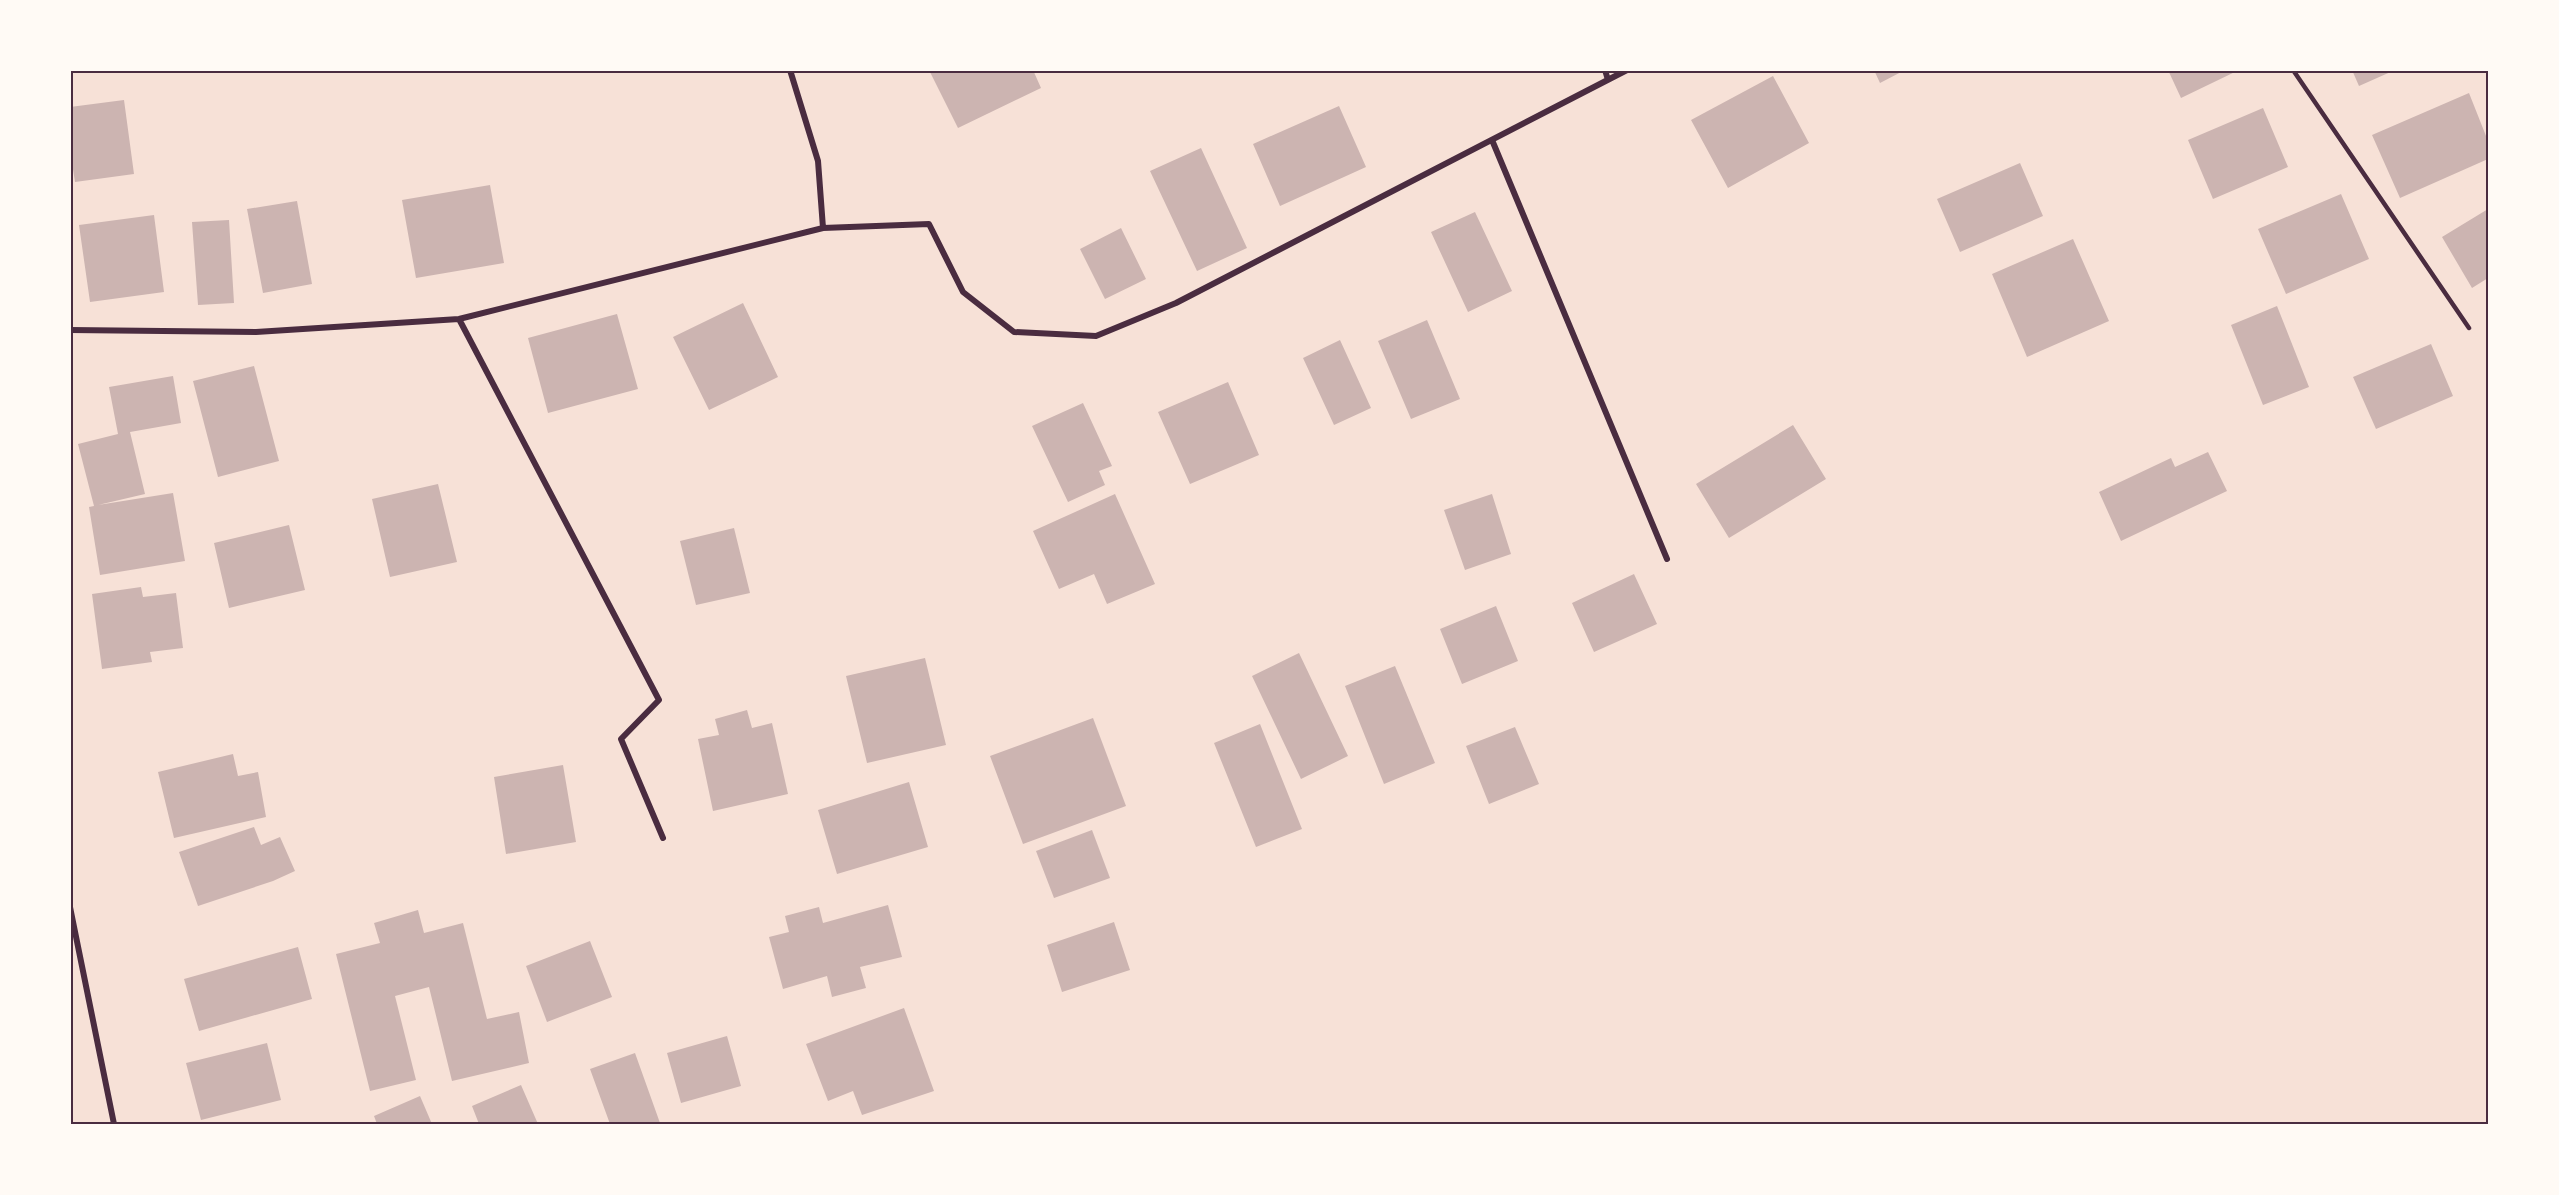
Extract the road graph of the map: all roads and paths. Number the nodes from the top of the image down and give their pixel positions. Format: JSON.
{"nodes":[{"id":1,"x":790,"y":70,"type":"edge"},
{"id":2,"x":1605,"y":70,"type":"edge"},
{"id":3,"x":1626,"y":70,"type":"edge"},
{"id":4,"x":2293,"y":70,"type":"edge"},
{"id":5,"x":1608,"y":80,"type":"junction"},
{"id":6,"x":1492,"y":140,"type":"junction"},
{"id":7,"x":823,"y":228,"type":"junction"},
{"id":8,"x":459,"y":319,"type":"junction"},
{"id":9,"x":2469,"y":328,"type":"dead end"},
{"id":10,"x":70,"y":330,"type":"edge"},
{"id":11,"x":1667,"y":559,"type":"dead end"},
{"id":12,"x":663,"y":838,"type":"dead end"},
{"id":13,"x":70,"y":907,"type":"edge"},
{"id":14,"x":114,"y":1125,"type":"edge"}],
"edges":[{"from":1,"to":7,"type":"street"},
{"from":2,"to":5,"type":"street"},
{"from":3,"to":5,"type":"street"},
{"from":4,"to":9,"type":"lane"},
{"from":5,"to":6,"type":"street"},
{"from":6,"to":7,"type":"street"},
{"from":6,"to":11,"type":"street"},
{"from":7,"to":8,"type":"street"},
{"from":8,"to":10,"type":"street"},
{"from":8,"to":12,"type":"street"},
{"from":13,"to":14,"type":"street"}]}
